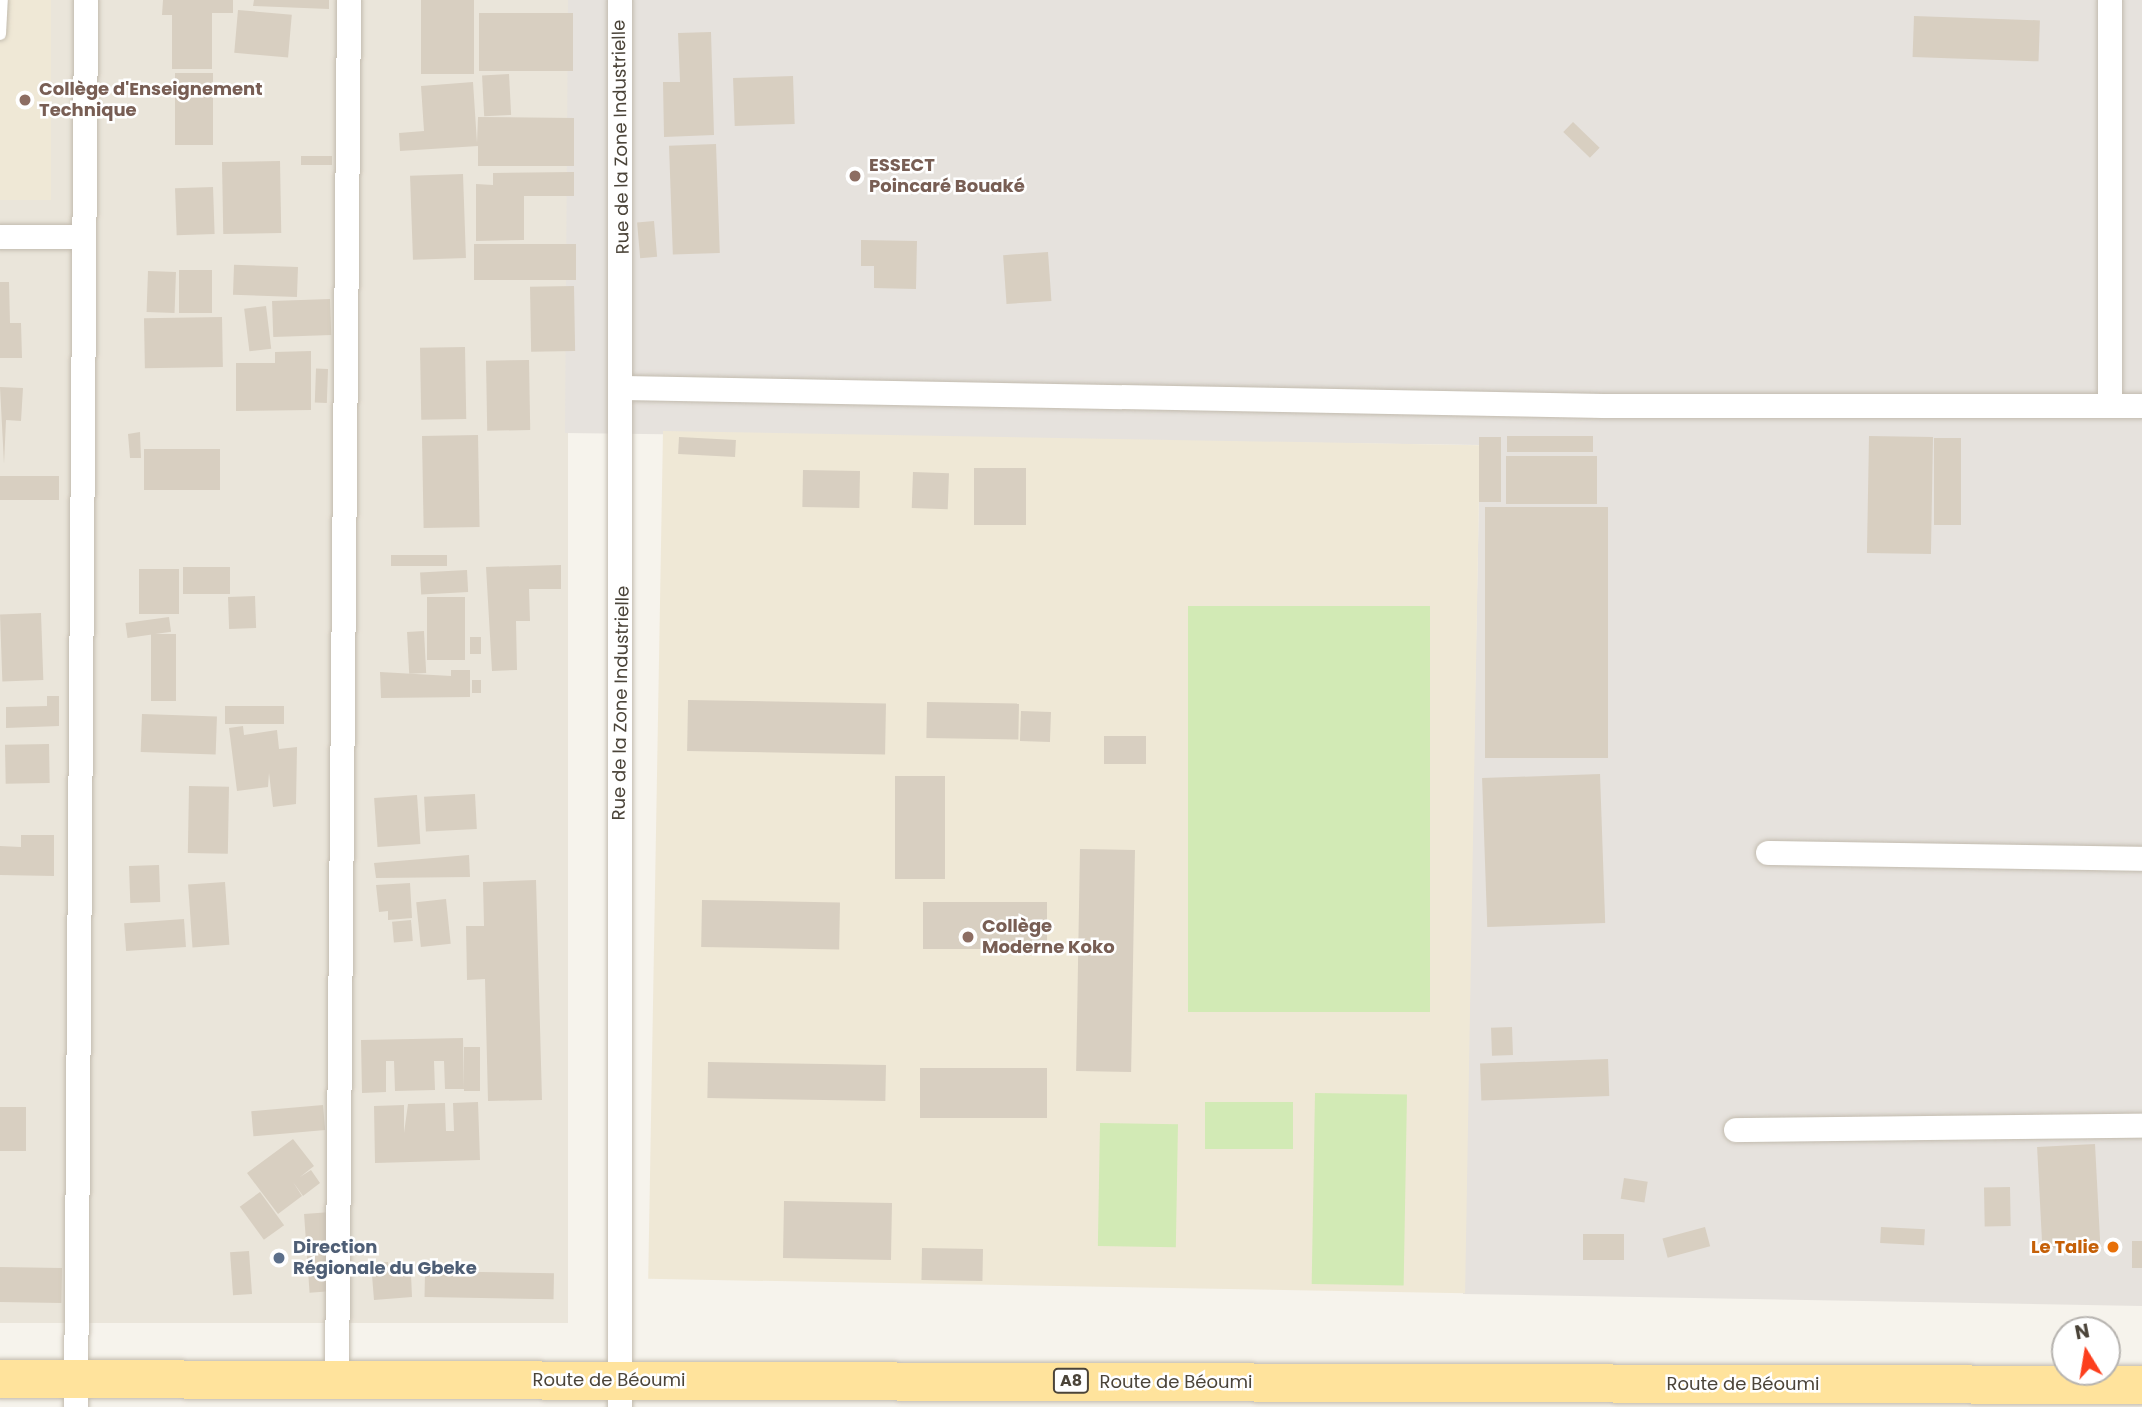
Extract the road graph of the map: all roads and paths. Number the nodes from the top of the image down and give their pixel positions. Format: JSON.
{"nodes":[{"id":1,"x":2,"y":0,"type":"edge"},
{"id":2,"x":86,"y":0,"type":"edge"},
{"id":3,"x":349,"y":0,"type":"edge"},
{"id":4,"x":620,"y":0,"type":"edge"},
{"id":5,"x":2110,"y":0,"type":"edge"},
{"id":6,"x":0,"y":34,"type":"edge"},
{"id":7,"x":0,"y":237,"type":"edge"},
{"id":8,"x":83,"y":237,"type":"junction"},
{"id":9,"x":624,"y":388,"type":"junction"},
{"id":10,"x":2110,"y":405,"type":"junction"},
{"id":11,"x":2142,"y":406,"type":"edge"},
{"id":12,"x":1768,"y":853,"type":"dead end"},
{"id":13,"x":2142,"y":859,"type":"edge"},
{"id":14,"x":2142,"y":1126,"type":"edge"},
{"id":15,"x":1736,"y":1130,"type":"dead end"},
{"id":16,"x":0,"y":1379,"type":"edge"},
{"id":17,"x":337,"y":1379,"type":"junction"},
{"id":18,"x":2142,"y":1385,"type":"edge"},
{"id":19,"x":76,"y":1393,"type":"edge"},
{"id":20,"x":620,"y":1393,"type":"edge"}],
"edges":[{"from":1,"to":6,"type":"lane"},
{"from":2,"to":8,"type":"street"},
{"from":3,"to":17,"type":"street"},
{"from":4,"to":9,"type":"street","name":"Rue de la Zone Industrielle"},
{"from":5,"to":10,"type":"street"},
{"from":7,"to":8,"type":"street"},
{"from":8,"to":19,"type":"street"},
{"from":9,"to":10,"type":"street"},
{"from":9,"to":20,"type":"street","name":"Rue de la Zone Industrielle"},
{"from":10,"to":11,"type":"street"},
{"from":12,"to":13,"type":"street"},
{"from":14,"to":15,"type":"street"},
{"from":16,"to":19,"type":"main road","name":"Route de Béoumi","number":"A8"},
{"from":17,"to":19,"type":"main road","name":"Route de Béoumi","number":"A8"},
{"from":17,"to":20,"type":"main road","name":"Route de Béoumi","number":"A8"},
{"from":18,"to":20,"type":"main road","name":"Route de Béoumi","number":"A8"}]}
